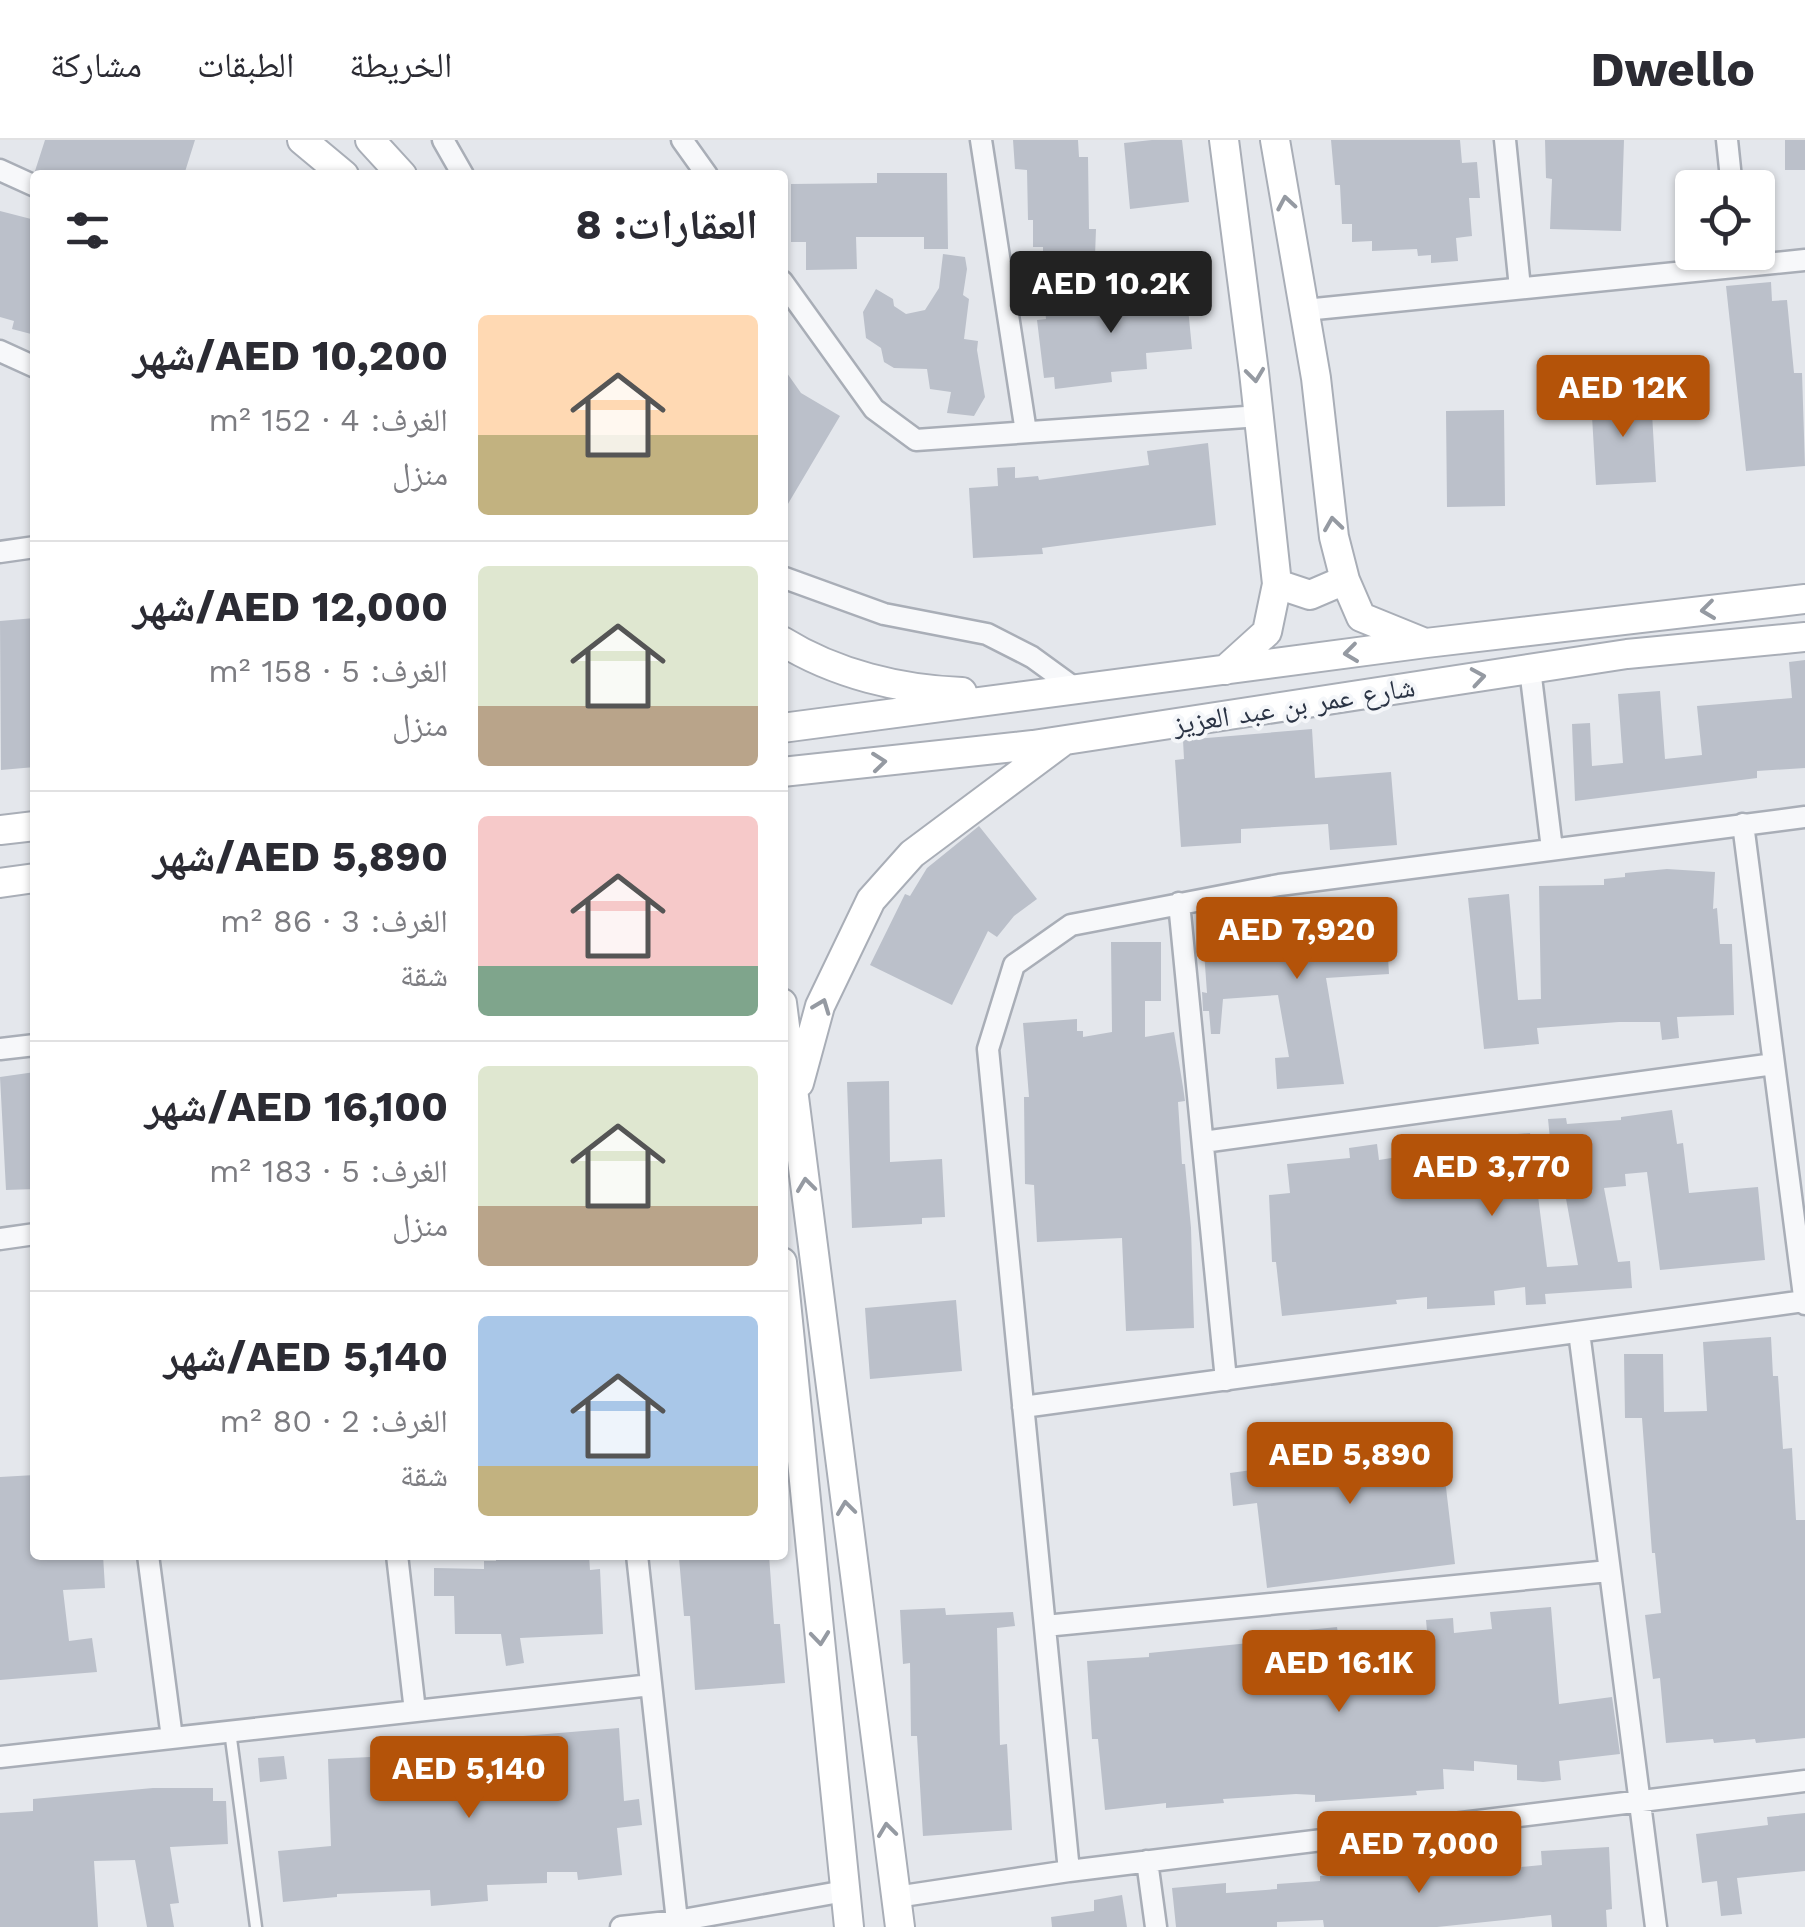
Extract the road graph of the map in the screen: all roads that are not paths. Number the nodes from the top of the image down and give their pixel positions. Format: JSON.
{"nodes":[{"id":1,"x":302,"y":140,"type":"edge"},
{"id":2,"x":370,"y":140,"type":"edge"},
{"id":3,"x":682,"y":140,"type":"edge"},
{"id":4,"x":981,"y":140,"type":"edge"},
{"id":5,"x":1224,"y":140,"type":"edge"},
{"id":6,"x":1274,"y":140,"type":"edge"},
{"id":7,"x":1505,"y":140,"type":"edge"},
{"id":8,"x":1727,"y":140,"type":"edge"},
{"id":9,"x":446,"y":142,"type":"edge"},
{"id":10,"x":0,"y":170,"type":"edge"},
{"id":11,"x":338,"y":170,"type":"edge"},
{"id":12,"x":397,"y":170,"type":"edge"},
{"id":13,"x":460,"y":170,"type":"edge"},
{"id":14,"x":703,"y":170,"type":"edge"},
{"id":15,"x":1730,"y":170,"type":"edge"},
{"id":16,"x":30,"y":184,"type":"edge"},
{"id":17,"x":1775,"y":260,"type":"edge"},
{"id":18,"x":1805,"y":260,"type":"edge"},
{"id":19,"x":1675,"y":267,"type":"edge"},
{"id":20,"x":788,"y":288,"type":"edge"},
{"id":21,"x":1520,"y":288,"type":"junction"},
{"id":22,"x":1305,"y":310,"type":"junction"},
{"id":23,"x":0,"y":351,"type":"edge"},
{"id":24,"x":30,"y":365,"type":"edge"},
{"id":25,"x":1260,"y":416,"type":"junction"},
{"id":26,"x":1026,"y":432,"type":"junction"},
{"id":27,"x":30,"y":549,"type":"edge"},
{"id":28,"x":0,"y":552,"type":"edge"},
{"id":29,"x":788,"y":579,"type":"edge"},
{"id":30,"x":1345,"y":580,"type":"junction"},
{"id":31,"x":1277,"y":584,"type":"junction"},
{"id":32,"x":1805,"y":599,"type":"edge"},
{"id":33,"x":1805,"y":637,"type":"edge"},
{"id":34,"x":1426,"y":643,"type":"junction"},
{"id":35,"x":788,"y":645,"type":"edge"},
{"id":36,"x":1530,"y":669,"type":"junction"},
{"id":37,"x":1225,"y":670,"type":"junction"},
{"id":38,"x":1076,"y":690,"type":"junction"},
{"id":39,"x":1029,"y":696,"type":"junction"},
{"id":40,"x":788,"y":727,"type":"edge"},
{"id":41,"x":1066,"y":740,"type":"junction"},
{"id":42,"x":788,"y":771,"type":"edge"},
{"id":43,"x":1805,"y":817,"type":"edge"},
{"id":44,"x":1744,"y":824,"type":"junction"},
{"id":45,"x":30,"y":827,"type":"edge"},
{"id":46,"x":0,"y":830,"type":"edge"},
{"id":47,"x":1552,"y":849,"type":"junction"},
{"id":48,"x":30,"y":879,"type":"edge"},
{"id":49,"x":0,"y":883,"type":"edge"},
{"id":50,"x":1179,"y":903,"type":"junction"},
{"id":51,"x":30,"y":1045,"type":"edge"},
{"id":52,"x":788,"y":1047,"type":"edge"},
{"id":53,"x":0,"y":1049,"type":"edge"},
{"id":54,"x":1774,"y":1064,"type":"junction"},
{"id":55,"x":795,"y":1099,"type":"junction"},
{"id":56,"x":1202,"y":1142,"type":"junction"},
{"id":57,"x":30,"y":1235,"type":"edge"},
{"id":58,"x":0,"y":1239,"type":"edge"},
{"id":59,"x":1805,"y":1303,"type":"edge"},
{"id":60,"x":788,"y":1322,"type":"edge"},
{"id":61,"x":1579,"y":1332,"type":"junction"},
{"id":62,"x":1226,"y":1380,"type":"junction"},
{"id":63,"x":1023,"y":1407,"type":"junction"},
{"id":64,"x":149,"y":1560,"type":"edge"},
{"id":65,"x":398,"y":1560,"type":"edge"},
{"id":66,"x":638,"y":1560,"type":"edge"},
{"id":67,"x":1609,"y":1571,"type":"junction"},
{"id":68,"x":1044,"y":1626,"type":"junction"},
{"id":69,"x":651,"y":1685,"type":"junction"},
{"id":70,"x":414,"y":1711,"type":"junction"},
{"id":71,"x":230,"y":1732,"type":"junction"},
{"id":72,"x":172,"y":1738,"type":"junction"},
{"id":73,"x":0,"y":1757,"type":"edge"},
{"id":74,"x":1805,"y":1781,"type":"edge"},
{"id":75,"x":1639,"y":1801,"type":"junction"},
{"id":76,"x":1147,"y":1861,"type":"junction"},
{"id":77,"x":1069,"y":1871,"type":"junction"},
{"id":78,"x":845,"y":1891,"type":"junction"},
{"id":79,"x":896,"y":1897,"type":"junction"},
{"id":80,"x":677,"y":1921,"type":"junction"},
{"id":81,"x":256,"y":1927,"type":"edge"},
{"id":82,"x":620,"y":1927,"type":"edge"},
{"id":83,"x":849,"y":1927,"type":"edge"},
{"id":84,"x":900,"y":1927,"type":"edge"},
{"id":85,"x":1156,"y":1927,"type":"edge"},
{"id":86,"x":1656,"y":1927,"type":"edge"}],
"edges":[{"from":1,"to":11,"type":"street"},
{"from":2,"to":12,"type":"street"},
{"from":3,"to":14,"type":"street"},
{"from":4,"to":26,"type":"street"},
{"from":5,"to":25,"type":"street","one_way":true},
{"from":22,"to":6,"type":"street","one_way":true},
{"from":7,"to":21,"type":"street"},
{"from":8,"to":15,"type":"street"},
{"from":9,"to":13,"type":"street"},
{"from":10,"to":16,"type":"street"},
{"from":17,"to":18,"type":"street"},
{"from":19,"to":21,"type":"street"},
{"from":20,"to":26,"type":"street"},
{"from":21,"to":22,"type":"street"},
{"from":30,"to":22,"type":"street","one_way":true},
{"from":23,"to":24,"type":"street"},
{"from":25,"to":26,"type":"street"},
{"from":25,"to":31,"type":"street"},
{"from":27,"to":28,"type":"street"},
{"from":29,"to":38,"type":"street"},
{"from":30,"to":31,"type":"street"},
{"from":30,"to":34,"type":"street"},
{"from":31,"to":37,"type":"street"},
{"from":32,"to":34,"type":"street","name":"شارع عمر بن عبد العزيز","one_way":true},
{"from":33,"to":36,"type":"street","name":"شارع عمر بن عبد العزيز"},
{"from":34,"to":37,"type":"street","name":"شارع عمر بن عبد العزيز","one_way":true},
{"from":35,"to":39,"type":"street"},
{"from":41,"to":36,"type":"street","name":"شارع عمر بن عبد العزيز","one_way":true},
{"from":36,"to":47,"type":"street"},
{"from":37,"to":38,"type":"street","name":"شارع عمر بن عبد العزيز"},
{"from":38,"to":39,"type":"street","name":"شارع عمر بن عبد العزيز"},
{"from":39,"to":40,"type":"street","name":"شارع عمر بن عبد العزيز"},
{"from":42,"to":41,"type":"street","name":"شارع عمر بن عبد العزيز","one_way":true},
{"from":55,"to":41,"type":"street","one_way":true},
{"from":43,"to":44,"type":"street"},
{"from":44,"to":47,"type":"street"},
{"from":44,"to":54,"type":"street"},
{"from":45,"to":46,"type":"street"},
{"from":47,"to":50,"type":"street"},
{"from":48,"to":49,"type":"street"},
{"from":50,"to":56,"type":"street"},
{"from":50,"to":63,"type":"street"},
{"from":51,"to":53,"type":"street"},
{"from":52,"to":55,"type":"street"},
{"from":54,"to":56,"type":"street"},
{"from":54,"to":59,"type":"street"},
{"from":79,"to":55,"type":"street","one_way":true},
{"from":56,"to":62,"type":"street"},
{"from":57,"to":58,"type":"street"},
{"from":59,"to":61,"type":"street"},
{"from":60,"to":78,"type":"street","one_way":true},
{"from":61,"to":62,"type":"street"},
{"from":61,"to":67,"type":"street"},
{"from":62,"to":63,"type":"street"},
{"from":63,"to":68,"type":"street"},
{"from":64,"to":72,"type":"street"},
{"from":65,"to":70,"type":"street"},
{"from":66,"to":69,"type":"street"},
{"from":67,"to":68,"type":"street"},
{"from":67,"to":75,"type":"street"},
{"from":68,"to":77,"type":"street"},
{"from":69,"to":70,"type":"street"},
{"from":69,"to":80,"type":"street"},
{"from":70,"to":71,"type":"street"},
{"from":71,"to":72,"type":"street"},
{"from":71,"to":81,"type":"lane"},
{"from":72,"to":73,"type":"street"},
{"from":74,"to":75,"type":"street"},
{"from":75,"to":76,"type":"street"},
{"from":75,"to":86,"type":"street"},
{"from":76,"to":77,"type":"street"},
{"from":76,"to":85,"type":"street"},
{"from":77,"to":79,"type":"street"},
{"from":78,"to":80,"type":"street"},
{"from":78,"to":83,"type":"street"},
{"from":79,"to":84,"type":"street"},
{"from":80,"to":82,"type":"street"}]}
